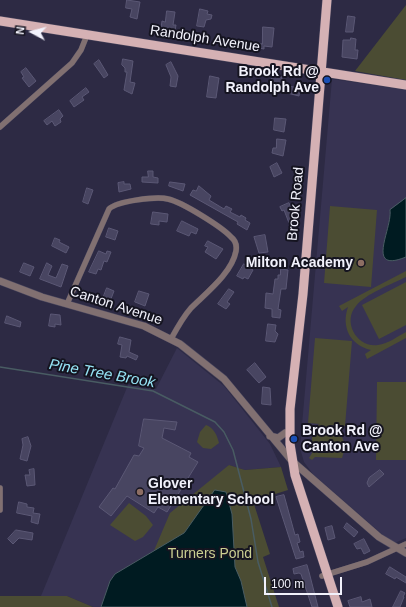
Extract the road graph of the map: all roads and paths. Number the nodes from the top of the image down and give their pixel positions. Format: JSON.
{"nodes":[{"id":1,"x":327,"y":0,"type":"edge"},
{"id":2,"x":0,"y":21,"type":"edge"},
{"id":3,"x":87,"y":35,"type":"junction"},
{"id":4,"x":321,"y":71,"type":"junction"},
{"id":5,"x":406,"y":85,"type":"edge"},
{"id":6,"x":0,"y":127,"type":"edge"},
{"id":7,"x":0,"y":281,"type":"edge"},
{"id":8,"x":67,"y":304,"type":"junction"},
{"id":9,"x":171,"y":339,"type":"junction"},
{"id":10,"x":290,"y":410,"type":"junction"},
{"id":11,"x":285,"y":433,"type":"junction"},
{"id":12,"x":270,"y":436,"type":"junction"},
{"id":13,"x":289,"y":458,"type":"junction"},
{"id":14,"x":0,"y":488,"type":"edge"},
{"id":15,"x":0,"y":510,"type":"edge"},
{"id":16,"x":406,"y":544,"type":"edge"},
{"id":17,"x":396,"y":549,"type":"junction"},
{"id":18,"x":406,"y":553,"type":"edge"},
{"id":19,"x":324,"y":576,"type":"junction"},
{"id":20,"x":332,"y":607,"type":"edge"},
{"id":21,"x":338,"y":607,"type":"edge"}],
"edges":[{"from":1,"to":4,"type":"main road","name":"Brook Road"},
{"from":2,"to":3,"type":"main road","name":"Randolph Avenue"},
{"from":3,"to":4,"type":"main road","name":"Randolph Avenue"},
{"from":3,"to":6,"type":"street"},
{"from":4,"to":5,"type":"main road","name":"Randolph Avenue"},
{"from":4,"to":10,"type":"main road","name":"Brook Road"},
{"from":7,"to":8,"type":"street","name":"Canton Avenue"},
{"from":8,"to":9,"type":"street","name":"Canton Avenue"},
{"from":8,"to":9,"type":"street"},
{"from":9,"to":12,"type":"street","name":"Canton Avenue"},
{"from":10,"to":11,"type":"main road","name":"Brook Road"},
{"from":10,"to":13,"type":"main road","name":"Brook Road"},
{"from":11,"to":12,"type":"street"},
{"from":11,"to":13,"type":"main road","name":"Brook Road"},
{"from":12,"to":13,"type":"street","name":"Canton Avenue"},
{"from":13,"to":17,"type":"street","name":"Canton Avenue"},
{"from":13,"to":19,"type":"main road","name":"Brook Road"},
{"from":14,"to":15,"type":"street"},
{"from":16,"to":17,"type":"street"},
{"from":17,"to":18,"type":"street","name":"Canton Avenue"},
{"from":17,"to":19,"type":"street"},
{"from":19,"to":20,"type":"main road","name":"Brook Road"},
{"from":19,"to":21,"type":"main road","name":"Brook Road"}]}
